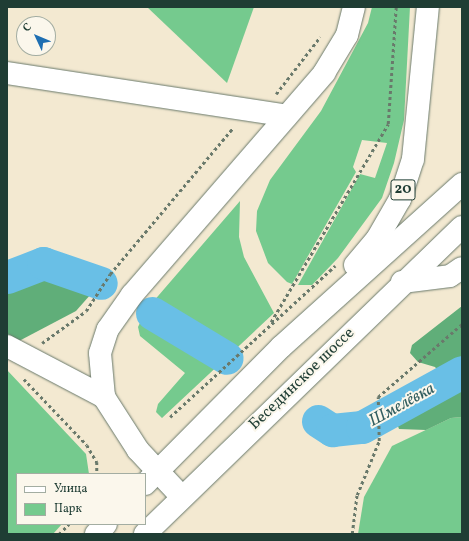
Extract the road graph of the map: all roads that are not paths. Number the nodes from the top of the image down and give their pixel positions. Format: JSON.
{"nodes":[{"id":1,"x":354,"y":7,"type":"edge"},
{"id":2,"x":428,"y":7,"type":"edge"},
{"id":3,"x":7,"y":73,"type":"edge"},
{"id":4,"x":287,"y":116,"type":"junction"},
{"id":5,"x":462,"y":184,"type":"edge"},
{"id":6,"x":462,"y":227,"type":"edge"},
{"id":7,"x":462,"y":268,"type":"edge"},
{"id":8,"x":402,"y":282,"type":"junction"},
{"id":9,"x":292,"y":336,"type":"junction"},
{"id":10,"x":15,"y":349,"type":"edge"},
{"id":11,"x":104,"y":396,"type":"junction"},
{"id":12,"x":151,"y":478,"type":"edge"},
{"id":13,"x":181,"y":496,"type":"junction"},
{"id":14,"x":105,"y":525,"type":"edge"},
{"id":15,"x":96,"y":534,"type":"edge"},
{"id":16,"x":144,"y":534,"type":"edge"}],
"edges":[{"from":1,"to":4,"type":"main road"},
{"from":2,"to":9,"type":"main road","number":"20"},
{"from":3,"to":4,"type":"main road"},
{"from":4,"to":11,"type":"main road"},
{"from":5,"to":9,"type":"main road"},
{"from":6,"to":8,"type":"main road","name":"Бесединское шоссе"},
{"from":7,"to":8,"type":"main road"},
{"from":8,"to":13,"type":"main road","name":"Бесединское шоссе"},
{"from":9,"to":12,"type":"main road"},
{"from":10,"to":11,"type":"main road"},
{"from":11,"to":12,"type":"main road"},
{"from":12,"to":13,"type":"main road"},
{"from":13,"to":16,"type":"main road","name":"Бесединское шоссе"},
{"from":14,"to":15,"type":"main road"}]}
